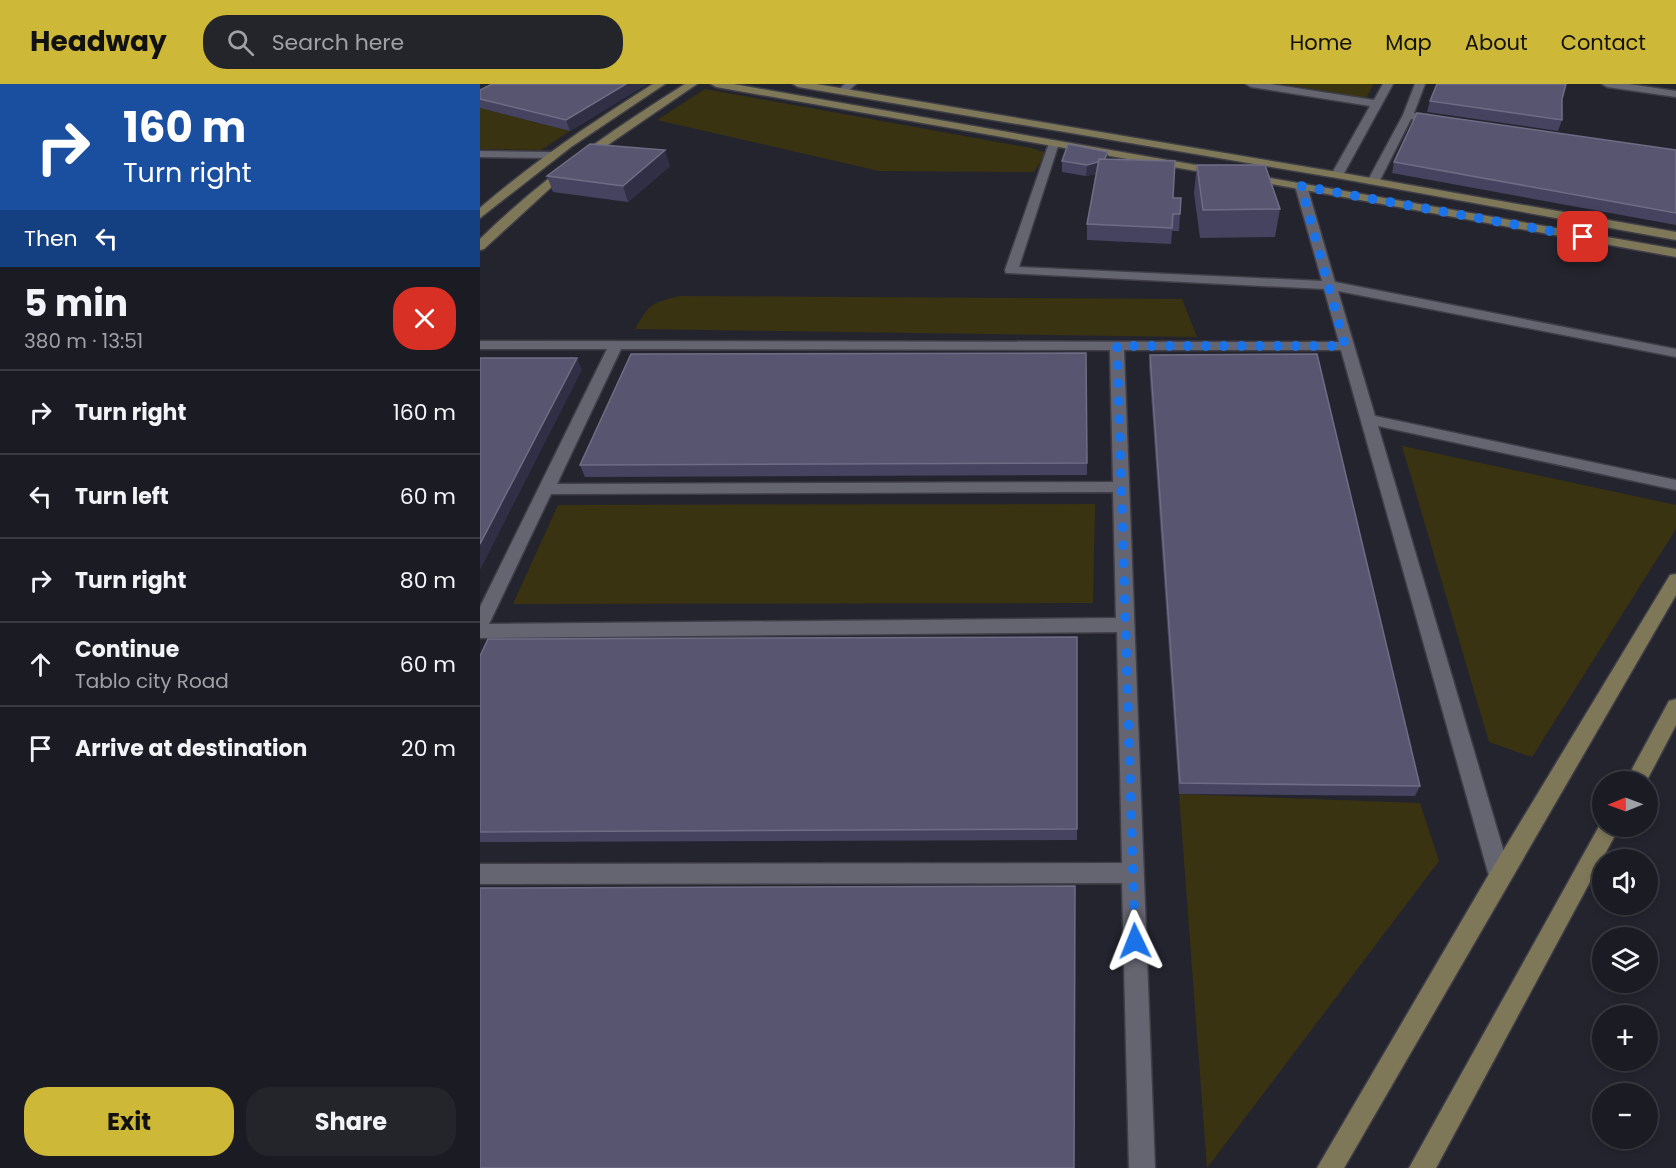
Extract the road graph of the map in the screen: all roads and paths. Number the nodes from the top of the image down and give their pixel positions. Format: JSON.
{"nodes":[{"id":1,"x":660,"y":84,"type":"edge"},
{"id":2,"x":692,"y":84,"type":"edge"},
{"id":3,"x":716,"y":84,"type":"edge"},
{"id":4,"x":798,"y":84,"type":"edge"},
{"id":5,"x":1251,"y":84,"type":"edge"},
{"id":6,"x":1388,"y":84,"type":"edge"},
{"id":7,"x":1420,"y":84,"type":"edge"},
{"id":8,"x":1607,"y":84,"type":"edge"},
{"id":9,"x":847,"y":88,"type":"edge"},
{"id":10,"x":1676,"y":94,"type":"edge"},
{"id":11,"x":1378,"y":104,"type":"junction"},
{"id":12,"x":1408,"y":115,"type":"junction"},
{"id":13,"x":1454,"y":122,"type":"edge"},
{"id":14,"x":1098,"y":135,"type":"junction"},
{"id":15,"x":1054,"y":143,"type":"junction"},
{"id":16,"x":1088,"y":149,"type":"junction"},
{"id":17,"x":480,"y":154,"type":"edge"},
{"id":18,"x":551,"y":155,"type":"junction"},
{"id":19,"x":1337,"y":175,"type":"junction"},
{"id":20,"x":1373,"y":182,"type":"junction"},
{"id":21,"x":1301,"y":186,"type":"junction"},
{"id":22,"x":492,"y":202,"type":"junction"},
{"id":23,"x":519,"y":207,"type":"junction"},
{"id":24,"x":1519,"y":209,"type":"junction"},
{"id":25,"x":480,"y":214,"type":"edge"},
{"id":26,"x":1514,"y":224,"type":"junction"},
{"id":27,"x":1676,"y":236,"type":"edge"},
{"id":28,"x":480,"y":246,"type":"edge"},
{"id":29,"x":1676,"y":253,"type":"edge"},
{"id":30,"x":1329,"y":285,"type":"junction"},
{"id":31,"x":480,"y":345,"type":"edge"},
{"id":32,"x":616,"y":345,"type":"junction"},
{"id":33,"x":1117,"y":346,"type":"junction"},
{"id":34,"x":1345,"y":346,"type":"junction"},
{"id":35,"x":1676,"y":353,"type":"edge"},
{"id":36,"x":1368,"y":419,"type":"junction"},
{"id":37,"x":1676,"y":485,"type":"edge"},
{"id":38,"x":1121,"y":487,"type":"junction"},
{"id":39,"x":546,"y":489,"type":"junction"},
{"id":40,"x":1676,"y":580,"type":"edge"},
{"id":41,"x":480,"y":625,"type":"edge"},
{"id":42,"x":1125,"y":625,"type":"junction"},
{"id":43,"x":480,"y":631,"type":"edge"},
{"id":44,"x":1676,"y":707,"type":"edge"},
{"id":45,"x":1641,"y":771,"type":"edge"},
{"id":46,"x":1604,"y":837,"type":"edge"},
{"id":47,"x":1133,"y":873,"type":"junction"},
{"id":48,"x":480,"y":874,"type":"edge"},
{"id":49,"x":1500,"y":876,"type":"junction"},
{"id":50,"x":1142,"y":1168,"type":"edge"},
{"id":51,"x":1330,"y":1168,"type":"edge"},
{"id":52,"x":1422,"y":1168,"type":"edge"}],
"edges":[{"from":1,"to":18,"type":"street"},
{"from":2,"to":23,"type":"street"},
{"from":3,"to":15,"type":"street"},
{"from":4,"to":9,"type":"street"},
{"from":5,"to":11,"type":"street"},
{"from":6,"to":11,"type":"street"},
{"from":7,"to":12,"type":"street"},
{"from":8,"to":10,"type":"street"},
{"from":9,"to":14,"type":"street"},
{"from":11,"to":19,"type":"street"},
{"from":12,"to":13,"type":"street"},
{"from":12,"to":20,"type":"street"},
{"from":14,"to":16,"type":"street"},
{"from":14,"to":19,"type":"street"},
{"from":15,"to":16,"type":"street"},
{"from":15,"to":30,"type":"street"},
{"from":16,"to":21,"type":"street"},
{"from":17,"to":18,"type":"street"},
{"from":18,"to":22,"type":"street"},
{"from":19,"to":20,"type":"street"},
{"from":20,"to":24,"type":"street"},
{"from":21,"to":26,"type":"street"},
{"from":21,"to":30,"type":"street"},
{"from":22,"to":23,"type":"street"},
{"from":22,"to":25,"type":"street"},
{"from":23,"to":28,"type":"street"},
{"from":24,"to":26,"type":"street"},
{"from":24,"to":27,"type":"street"},
{"from":26,"to":29,"type":"street"},
{"from":30,"to":34,"type":"street"},
{"from":30,"to":35,"type":"street"},
{"from":31,"to":32,"type":"street"},
{"from":32,"to":33,"type":"street"},
{"from":32,"to":39,"type":"street"},
{"from":33,"to":34,"type":"street"},
{"from":33,"to":38,"type":"street"},
{"from":34,"to":36,"type":"street"},
{"from":36,"to":37,"type":"street"},
{"from":36,"to":49,"type":"street"},
{"from":38,"to":39,"type":"street"},
{"from":38,"to":42,"type":"street"},
{"from":39,"to":41,"type":"street"},
{"from":40,"to":49,"type":"street"},
{"from":42,"to":43,"type":"street"},
{"from":42,"to":47,"type":"street"},
{"from":44,"to":45,"type":"street"},
{"from":46,"to":52,"type":"street"},
{"from":47,"to":48,"type":"street"},
{"from":47,"to":50,"type":"street"},
{"from":49,"to":51,"type":"street"}]}
